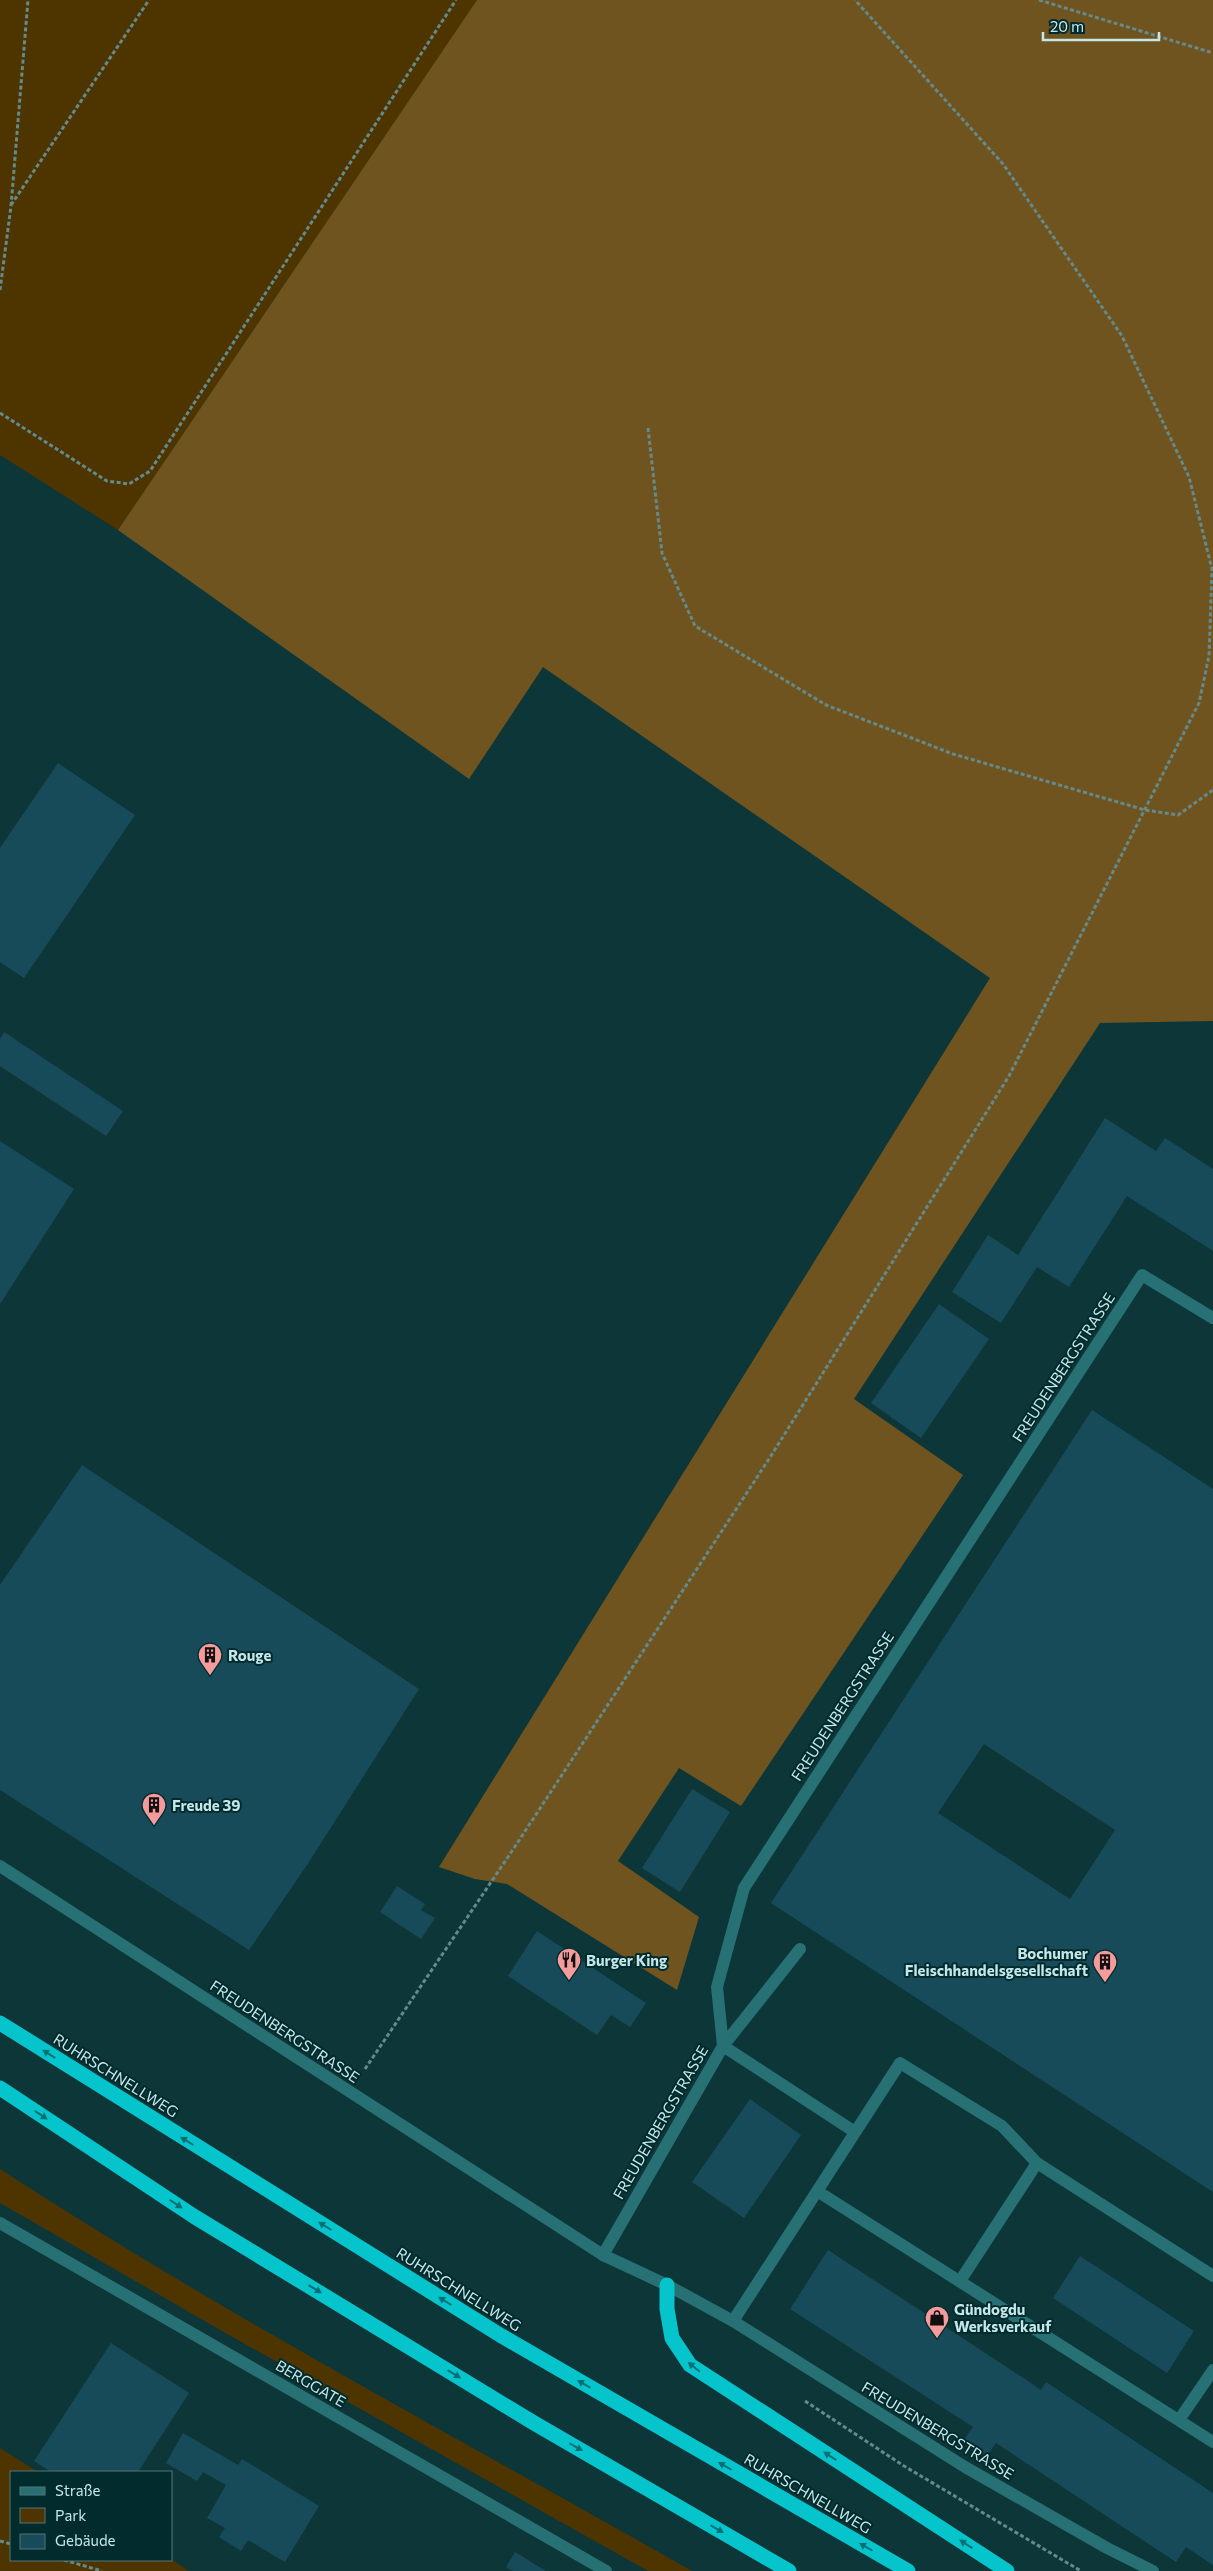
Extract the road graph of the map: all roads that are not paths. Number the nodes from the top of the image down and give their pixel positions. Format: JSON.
{"nodes":[{"id":1,"x":1213,"y":1318,"type":"edge"},
{"id":2,"x":0,"y":1866,"type":"edge"},
{"id":3,"x":800,"y":1949,"type":"dead end"},
{"id":4,"x":0,"y":2023,"type":"edge"},
{"id":5,"x":723,"y":2046,"type":"junction"},
{"id":6,"x":0,"y":2088,"type":"edge"},
{"id":7,"x":855,"y":2132,"type":"junction"},
{"id":8,"x":1036,"y":2163,"type":"junction"},
{"id":9,"x":817,"y":2191,"type":"junction"},
{"id":10,"x":0,"y":2223,"type":"edge"},
{"id":11,"x":603,"y":2255,"type":"junction"},
{"id":12,"x":1213,"y":2276,"type":"edge"},
{"id":13,"x":960,"y":2281,"type":"junction"},
{"id":14,"x":667,"y":2285,"type":"junction"},
{"id":15,"x":732,"y":2321,"type":"junction"},
{"id":16,"x":1213,"y":2370,"type":"edge"},
{"id":17,"x":1179,"y":2420,"type":"junction"},
{"id":18,"x":1213,"y":2442,"type":"edge"},
{"id":19,"x":606,"y":2571,"type":"edge"},
{"id":20,"x":789,"y":2571,"type":"edge"},
{"id":21,"x":908,"y":2571,"type":"edge"},
{"id":22,"x":1007,"y":2571,"type":"edge"},
{"id":23,"x":1153,"y":2571,"type":"edge"}],
"edges":[{"from":1,"to":5,"type":"street","name":"FREUDENBERGSTRASSE"},
{"from":2,"to":11,"type":"street","name":"FREUDENBERGSTRASSE"},
{"from":3,"to":5,"type":"street"},
{"from":21,"to":4,"type":"highway","name":"RUHRSCHNELLWEG","one_way":true},
{"from":5,"to":7,"type":"street"},
{"from":5,"to":11,"type":"street","name":"FREUDENBERGSTRASSE"},
{"from":6,"to":20,"type":"highway","one_way":true},
{"from":7,"to":8,"type":"street"},
{"from":7,"to":9,"type":"street"},
{"from":8,"to":12,"type":"street"},
{"from":8,"to":13,"type":"street"},
{"from":9,"to":13,"type":"street"},
{"from":9,"to":15,"type":"street"},
{"from":10,"to":19,"type":"street","name":"BERGGATE"},
{"from":11,"to":14,"type":"street","name":"FREUDENBERGSTRASSE"},
{"from":13,"to":17,"type":"street"},
{"from":14,"to":15,"type":"street","name":"FREUDENBERGSTRASSE"},
{"from":22,"to":14,"type":"highway","one_way":true},
{"from":15,"to":23,"type":"street","name":"FREUDENBERGSTRASSE"},
{"from":16,"to":17,"type":"street"},
{"from":17,"to":18,"type":"street"}]}
